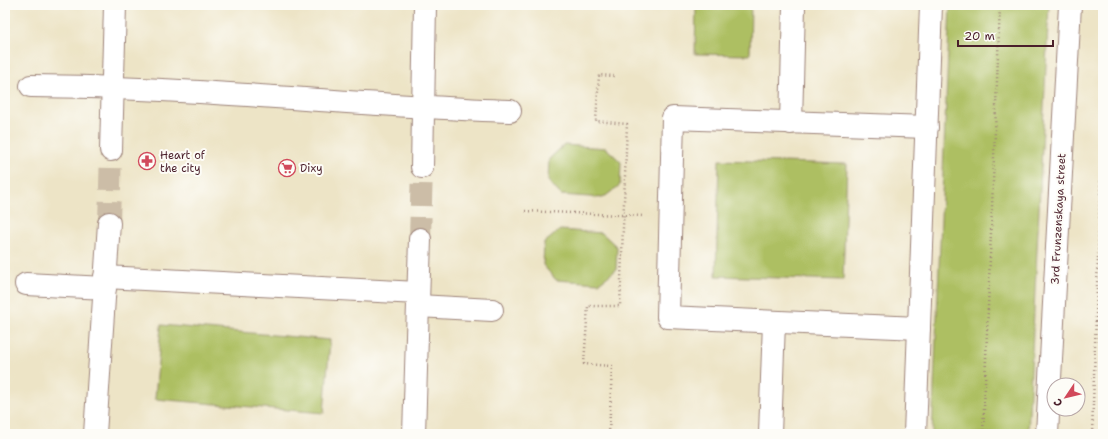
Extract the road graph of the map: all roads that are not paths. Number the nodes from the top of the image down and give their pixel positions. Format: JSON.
{"nodes":[{"id":1,"x":115,"y":5,"type":"edge"},
{"id":2,"x":424,"y":5,"type":"edge"},
{"id":3,"x":794,"y":5,"type":"edge"},
{"id":4,"x":931,"y":5,"type":"edge"},
{"id":5,"x":1070,"y":5,"type":"edge"},
{"id":6,"x":31,"y":86,"type":"dead end"},
{"id":7,"x":112,"y":86,"type":"junction"},
{"id":8,"x":424,"y":107,"type":"junction"},
{"id":9,"x":510,"y":111,"type":"dead end"},
{"id":10,"x":791,"y":123,"type":"junction"},
{"id":11,"x":927,"y":127,"type":"junction"},
{"id":12,"x":111,"y":150,"type":"tunnel mouth"},
{"id":13,"x":422,"y":167,"type":"tunnel mouth"},
{"id":14,"x":109,"y":223,"type":"tunnel mouth"},
{"id":15,"x":420,"y":239,"type":"tunnel mouth"},
{"id":16,"x":105,"y":283,"type":"junction"},
{"id":17,"x":26,"y":284,"type":"dead end"},
{"id":18,"x":418,"y":299,"type":"junction"},
{"id":19,"x":492,"y":310,"type":"dead end"},
{"id":20,"x":774,"y":322,"type":"junction"},
{"id":21,"x":919,"y":328,"type":"junction"},
{"id":22,"x":95,"y":434,"type":"edge"},
{"id":23,"x":414,"y":434,"type":"edge"},
{"id":24,"x":770,"y":434,"type":"edge"},
{"id":25,"x":914,"y":434,"type":"edge"},
{"id":26,"x":1047,"y":434,"type":"edge"}],
"edges":[{"from":1,"to":7,"type":"street"},
{"from":2,"to":8,"type":"street"},
{"from":3,"to":10,"type":"street"},
{"from":4,"to":11,"type":"street"},
{"from":5,"to":26,"type":"street","name":"3rd Frunzenskaya street"},
{"from":6,"to":7,"type":"street"},
{"from":7,"to":8,"type":"street"},
{"from":7,"to":12,"type":"street"},
{"from":8,"to":9,"type":"street"},
{"from":8,"to":13,"type":"street"},
{"from":10,"to":11,"type":"street"},
{"from":10,"to":20,"type":"street"},
{"from":11,"to":21,"type":"street"},
{"from":14,"to":16,"type":"street"},
{"from":15,"to":18,"type":"street"},
{"from":16,"to":17,"type":"street"},
{"from":16,"to":18,"type":"street"},
{"from":16,"to":22,"type":"street"},
{"from":18,"to":19,"type":"street"},
{"from":18,"to":23,"type":"street"},
{"from":20,"to":21,"type":"street"},
{"from":20,"to":24,"type":"street"},
{"from":21,"to":25,"type":"street"}]}
